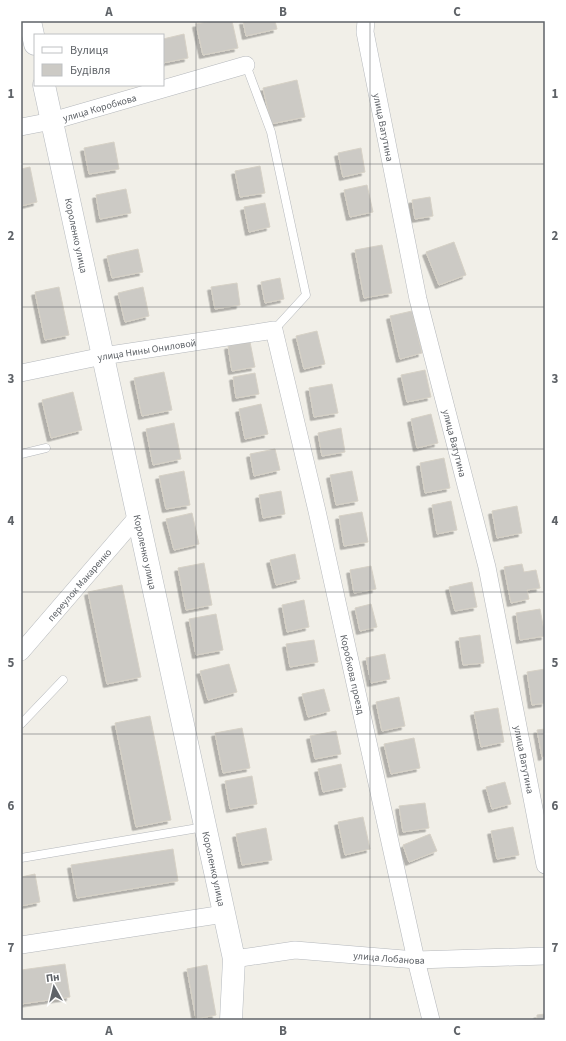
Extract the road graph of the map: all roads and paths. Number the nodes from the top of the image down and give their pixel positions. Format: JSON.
{"nodes":[{"id":1,"x":30,"y":21,"type":"edge"},
{"id":2,"x":366,"y":21,"type":"edge"},
{"id":3,"x":34,"y":39,"type":"edge"},
{"id":4,"x":246,"y":65,"type":"joint"},
{"id":5,"x":44,"y":86,"type":"edge"},
{"id":6,"x":52,"y":121,"type":"junction"},
{"id":7,"x":21,"y":127,"type":"edge"},
{"id":8,"x":274,"y":330,"type":"junction"},
{"id":9,"x":103,"y":356,"type":"junction"},
{"id":10,"x":21,"y":373,"type":"edge"},
{"id":11,"x":46,"y":448,"type":"dead end"},
{"id":12,"x":21,"y":454,"type":"edge"},
{"id":13,"x":138,"y":516,"type":"junction"},
{"id":14,"x":21,"y":652,"type":"edge"},
{"id":15,"x":63,"y":680,"type":"dead end"},
{"id":16,"x":21,"y":724,"type":"edge"},
{"id":17,"x":205,"y":827,"type":"junction"},
{"id":18,"x":21,"y":858,"type":"edge"},
{"id":19,"x":545,"y":865,"type":"edge"},
{"id":20,"x":224,"y":914,"type":"junction"},
{"id":21,"x":21,"y":945,"type":"edge"},
{"id":22,"x":545,"y":956,"type":"edge"},
{"id":23,"x":234,"y":959,"type":"junction"},
{"id":24,"x":416,"y":960,"type":"junction"},
{"id":25,"x":231,"y":1020,"type":"edge"},
{"id":26,"x":431,"y":1020,"type":"edge"}],
"edges":[{"from":1,"to":3,"type":"street"},
{"from":2,"to":19,"type":"street","name":"улица Ватутина"},
{"from":4,"to":6,"type":"street","name":"улица Коробкова"},
{"from":4,"to":8,"type":"lane"},
{"from":5,"to":6,"type":"street","name":"Короленко улица"},
{"from":6,"to":7,"type":"street","name":"улица Коробкова"},
{"from":6,"to":9,"type":"street","name":"Короленко улица"},
{"from":8,"to":9,"type":"street","name":"улица Нины Ониловой"},
{"from":8,"to":24,"type":"street","name":"Коробкова проезд"},
{"from":9,"to":10,"type":"street","name":"улица Нины Ониловой"},
{"from":9,"to":13,"type":"street","name":"Короленко улица"},
{"from":11,"to":12,"type":"lane"},
{"from":13,"to":14,"type":"street","name":"переулок Макаренко"},
{"from":13,"to":17,"type":"street","name":"Короленко улица"},
{"from":15,"to":16,"type":"lane"},
{"from":17,"to":18,"type":"lane"},
{"from":17,"to":20,"type":"street","name":"Короленко улица"},
{"from":20,"to":21,"type":"street"},
{"from":20,"to":23,"type":"street","name":"Короленко улица"},
{"from":22,"to":24,"type":"street","name":"улица Лобанова"},
{"from":23,"to":24,"type":"street","name":"улица Лобанова"},
{"from":23,"to":25,"type":"street","name":"Короленко улица"},
{"from":24,"to":26,"type":"street","name":"Коробкова проезд"}]}
